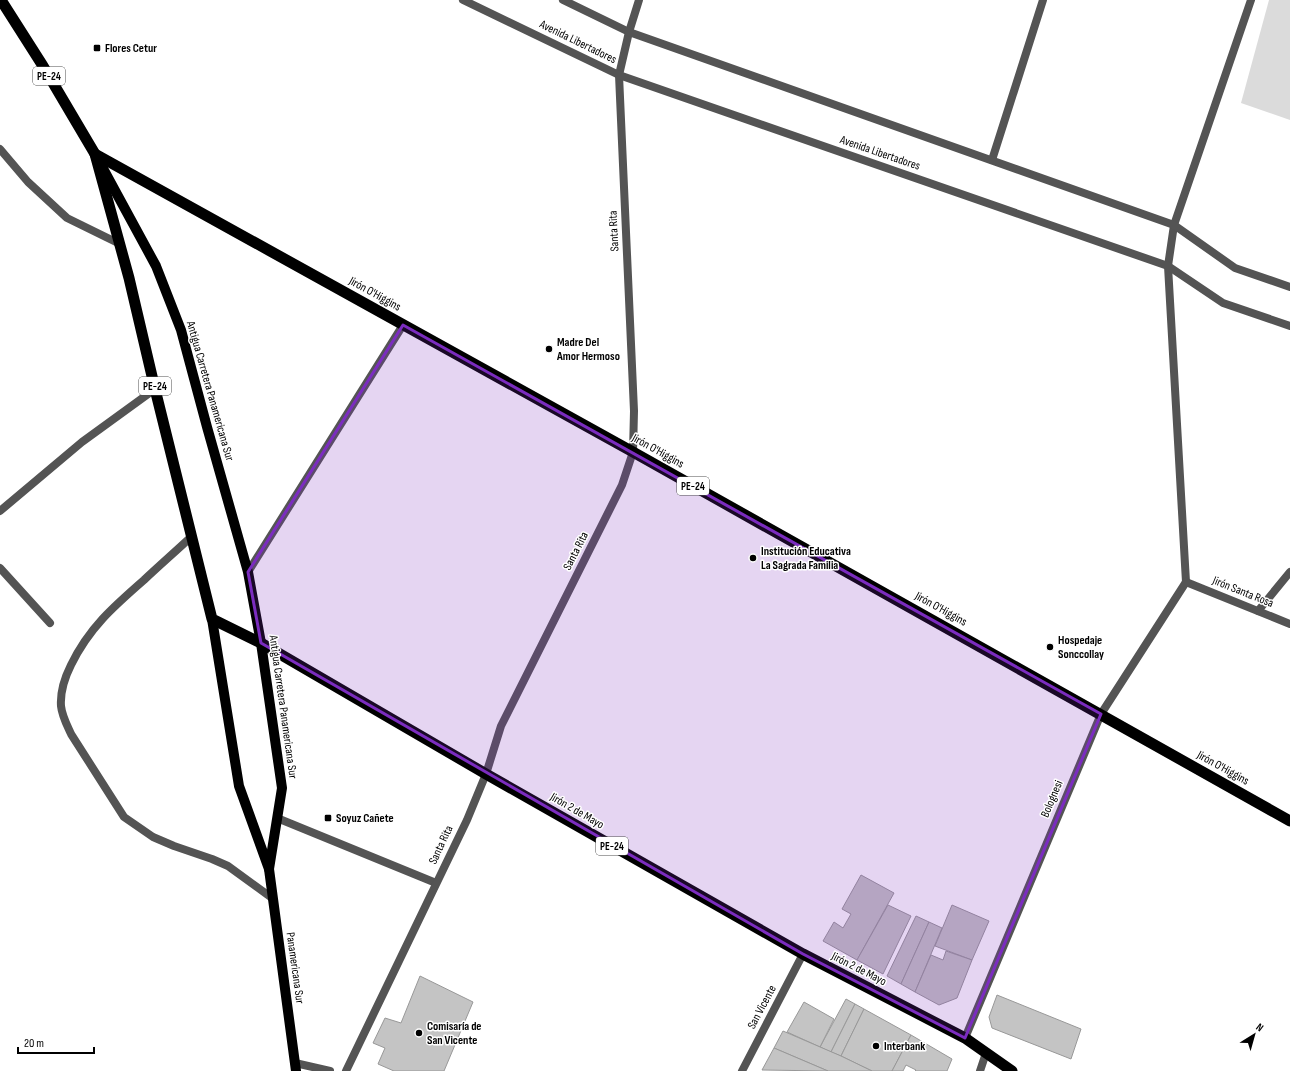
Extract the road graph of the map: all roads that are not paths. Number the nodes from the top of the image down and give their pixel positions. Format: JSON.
{"nodes":[{"id":1,"x":1,"y":0,"type":"edge"},
{"id":2,"x":463,"y":0,"type":"edge"},
{"id":3,"x":562,"y":0,"type":"edge"},
{"id":4,"x":639,"y":0,"type":"edge"},
{"id":5,"x":1043,"y":0,"type":"edge"},
{"id":6,"x":1250,"y":0,"type":"edge"},
{"id":7,"x":629,"y":32,"type":"junction"},
{"id":8,"x":618,"y":75,"type":"junction"},
{"id":9,"x":0,"y":149,"type":"edge"},
{"id":10,"x":95,"y":154,"type":"junction"},
{"id":11,"x":992,"y":160,"type":"junction"},
{"id":12,"x":1174,"y":225,"type":"junction"},
{"id":13,"x":120,"y":244,"type":"junction"},
{"id":14,"x":1168,"y":266,"type":"junction"},
{"id":15,"x":1290,"y":287,"type":"edge"},
{"id":16,"x":403,"y":324,"type":"junction"},
{"id":17,"x":1290,"y":326,"type":"edge"},
{"id":18,"x":155,"y":389,"type":"junction"},
{"id":19,"x":633,"y":452,"type":"junction"},
{"id":20,"x":0,"y":510,"type":"edge"},
{"id":21,"x":191,"y":537,"type":"junction"},
{"id":22,"x":0,"y":568,"type":"edge"},
{"id":23,"x":248,"y":572,"type":"junction"},
{"id":24,"x":1290,"y":572,"type":"edge"},
{"id":25,"x":1186,"y":582,"type":"junction"},
{"id":26,"x":1258,"y":611,"type":"junction"},
{"id":27,"x":212,"y":619,"type":"junction"},
{"id":28,"x":50,"y":623,"type":"dead end"},
{"id":29,"x":1290,"y":624,"type":"edge"},
{"id":30,"x":261,"y":643,"type":"junction"},
{"id":31,"x":1101,"y":714,"type":"junction"},
{"id":32,"x":486,"y":774,"type":"junction"},
{"id":33,"x":277,"y":818,"type":"junction"},
{"id":34,"x":1290,"y":821,"type":"edge"},
{"id":35,"x":269,"y":869,"type":"junction"},
{"id":36,"x":436,"y":883,"type":"junction"},
{"id":37,"x":272,"y":898,"type":"junction"},
{"id":38,"x":803,"y":954,"type":"junction"},
{"id":39,"x":965,"y":1038,"type":"junction"},
{"id":40,"x":986,"y":1053,"type":"junction"},
{"id":41,"x":295,"y":1067,"type":"edge"},
{"id":42,"x":330,"y":1071,"type":"edge"},
{"id":43,"x":346,"y":1071,"type":"edge"},
{"id":44,"x":742,"y":1071,"type":"edge"},
{"id":45,"x":980,"y":1071,"type":"edge"},
{"id":46,"x":1012,"y":1071,"type":"edge"}],
"edges":[{"from":1,"to":10,"type":"highway","name":"Antigua Carretera Panamericana Sur","number":"PE-24"},
{"from":2,"to":8,"type":"street","name":"Avenida Libertadores"},
{"from":3,"to":7,"type":"street"},
{"from":4,"to":7,"type":"street","name":"Santa Rita"},
{"from":5,"to":11,"type":"street"},
{"from":6,"to":12,"type":"street"},
{"from":7,"to":8,"type":"street","name":"Santa Rita"},
{"from":7,"to":11,"type":"street"},
{"from":8,"to":14,"type":"street","name":"Avenida Libertadores"},
{"from":8,"to":19,"type":"street","name":"Santa Rita"},
{"from":9,"to":13,"type":"street"},
{"from":10,"to":13,"type":"highway","name":"Antigua Carretera Panamericana Sur","number":"PE-24"},
{"from":10,"to":16,"type":"highway","name":"Jirón O'Higgins","number":"PE-24"},
{"from":10,"to":23,"type":"main road","name":"Antigua Carretera Panamericana Sur"},
{"from":11,"to":12,"type":"street"},
{"from":12,"to":14,"type":"street"},
{"from":12,"to":15,"type":"street"},
{"from":13,"to":18,"type":"highway","name":"Antigua Carretera Panamericana Sur","number":"PE-24"},
{"from":14,"to":17,"type":"street","name":"Avenida Libertadores"},
{"from":14,"to":25,"type":"street"},
{"from":16,"to":19,"type":"highway","name":"Jirón O'Higgins","number":"PE-24"},
{"from":16,"to":23,"type":"street"},
{"from":18,"to":20,"type":"street"},
{"from":18,"to":21,"type":"highway","name":"Antigua Carretera Panamericana Sur","number":"PE-24"},
{"from":19,"to":31,"type":"highway","name":"Jirón O'Higgins","number":"PE-24"},
{"from":19,"to":32,"type":"street","name":"Santa Rita"},
{"from":21,"to":27,"type":"highway","name":"Antigua Carretera Panamericana Sur","number":"PE-24"},
{"from":21,"to":37,"type":"street"},
{"from":22,"to":28,"type":"street"},
{"from":23,"to":30,"type":"main road","name":"Antigua Carretera Panamericana Sur"},
{"from":24,"to":26,"type":"street"},
{"from":25,"to":26,"type":"street","name":"Jirón Santa Rosa"},
{"from":25,"to":31,"type":"street","name":"Bolognesi"},
{"from":26,"to":29,"type":"street","name":"Jirón Santa Rosa"},
{"from":27,"to":30,"type":"highway","name":"Jirón 2 de Mayo","number":"PE-24"},
{"from":27,"to":35,"type":"main road","name":"Antigua Carretera Panamericana Sur"},
{"from":30,"to":32,"type":"highway","name":"Jirón 2 de Mayo","number":"PE-24"},
{"from":30,"to":33,"type":"main road","name":"Antigua Carretera Panamericana Sur"},
{"from":31,"to":34,"type":"highway","name":"Jirón O'Higgins","number":"PE-24"},
{"from":31,"to":39,"type":"street","name":"Bolognesi"},
{"from":32,"to":36,"type":"street","name":"Santa Rita"},
{"from":32,"to":38,"type":"highway","name":"Jirón 2 de Mayo","number":"PE-24"},
{"from":33,"to":35,"type":"main road","name":"Antigua Carretera Panamericana Sur"},
{"from":33,"to":36,"type":"street"},
{"from":35,"to":37,"type":"main road","name":"Panamericana Sur"},
{"from":36,"to":43,"type":"street","name":"Santa Rita"},
{"from":37,"to":41,"type":"main road","name":"Panamericana Sur"},
{"from":38,"to":39,"type":"highway","name":"Jirón 2 de Mayo","number":"PE-24"},
{"from":38,"to":44,"type":"street","name":"San Vicente"},
{"from":39,"to":40,"type":"highway","name":"Jirón 2 de Mayo","number":"PE-24"},
{"from":40,"to":45,"type":"street"},
{"from":40,"to":46,"type":"highway","name":"Jirón 2 de Mayo","number":"PE-24"},
{"from":41,"to":42,"type":"street"}]}
